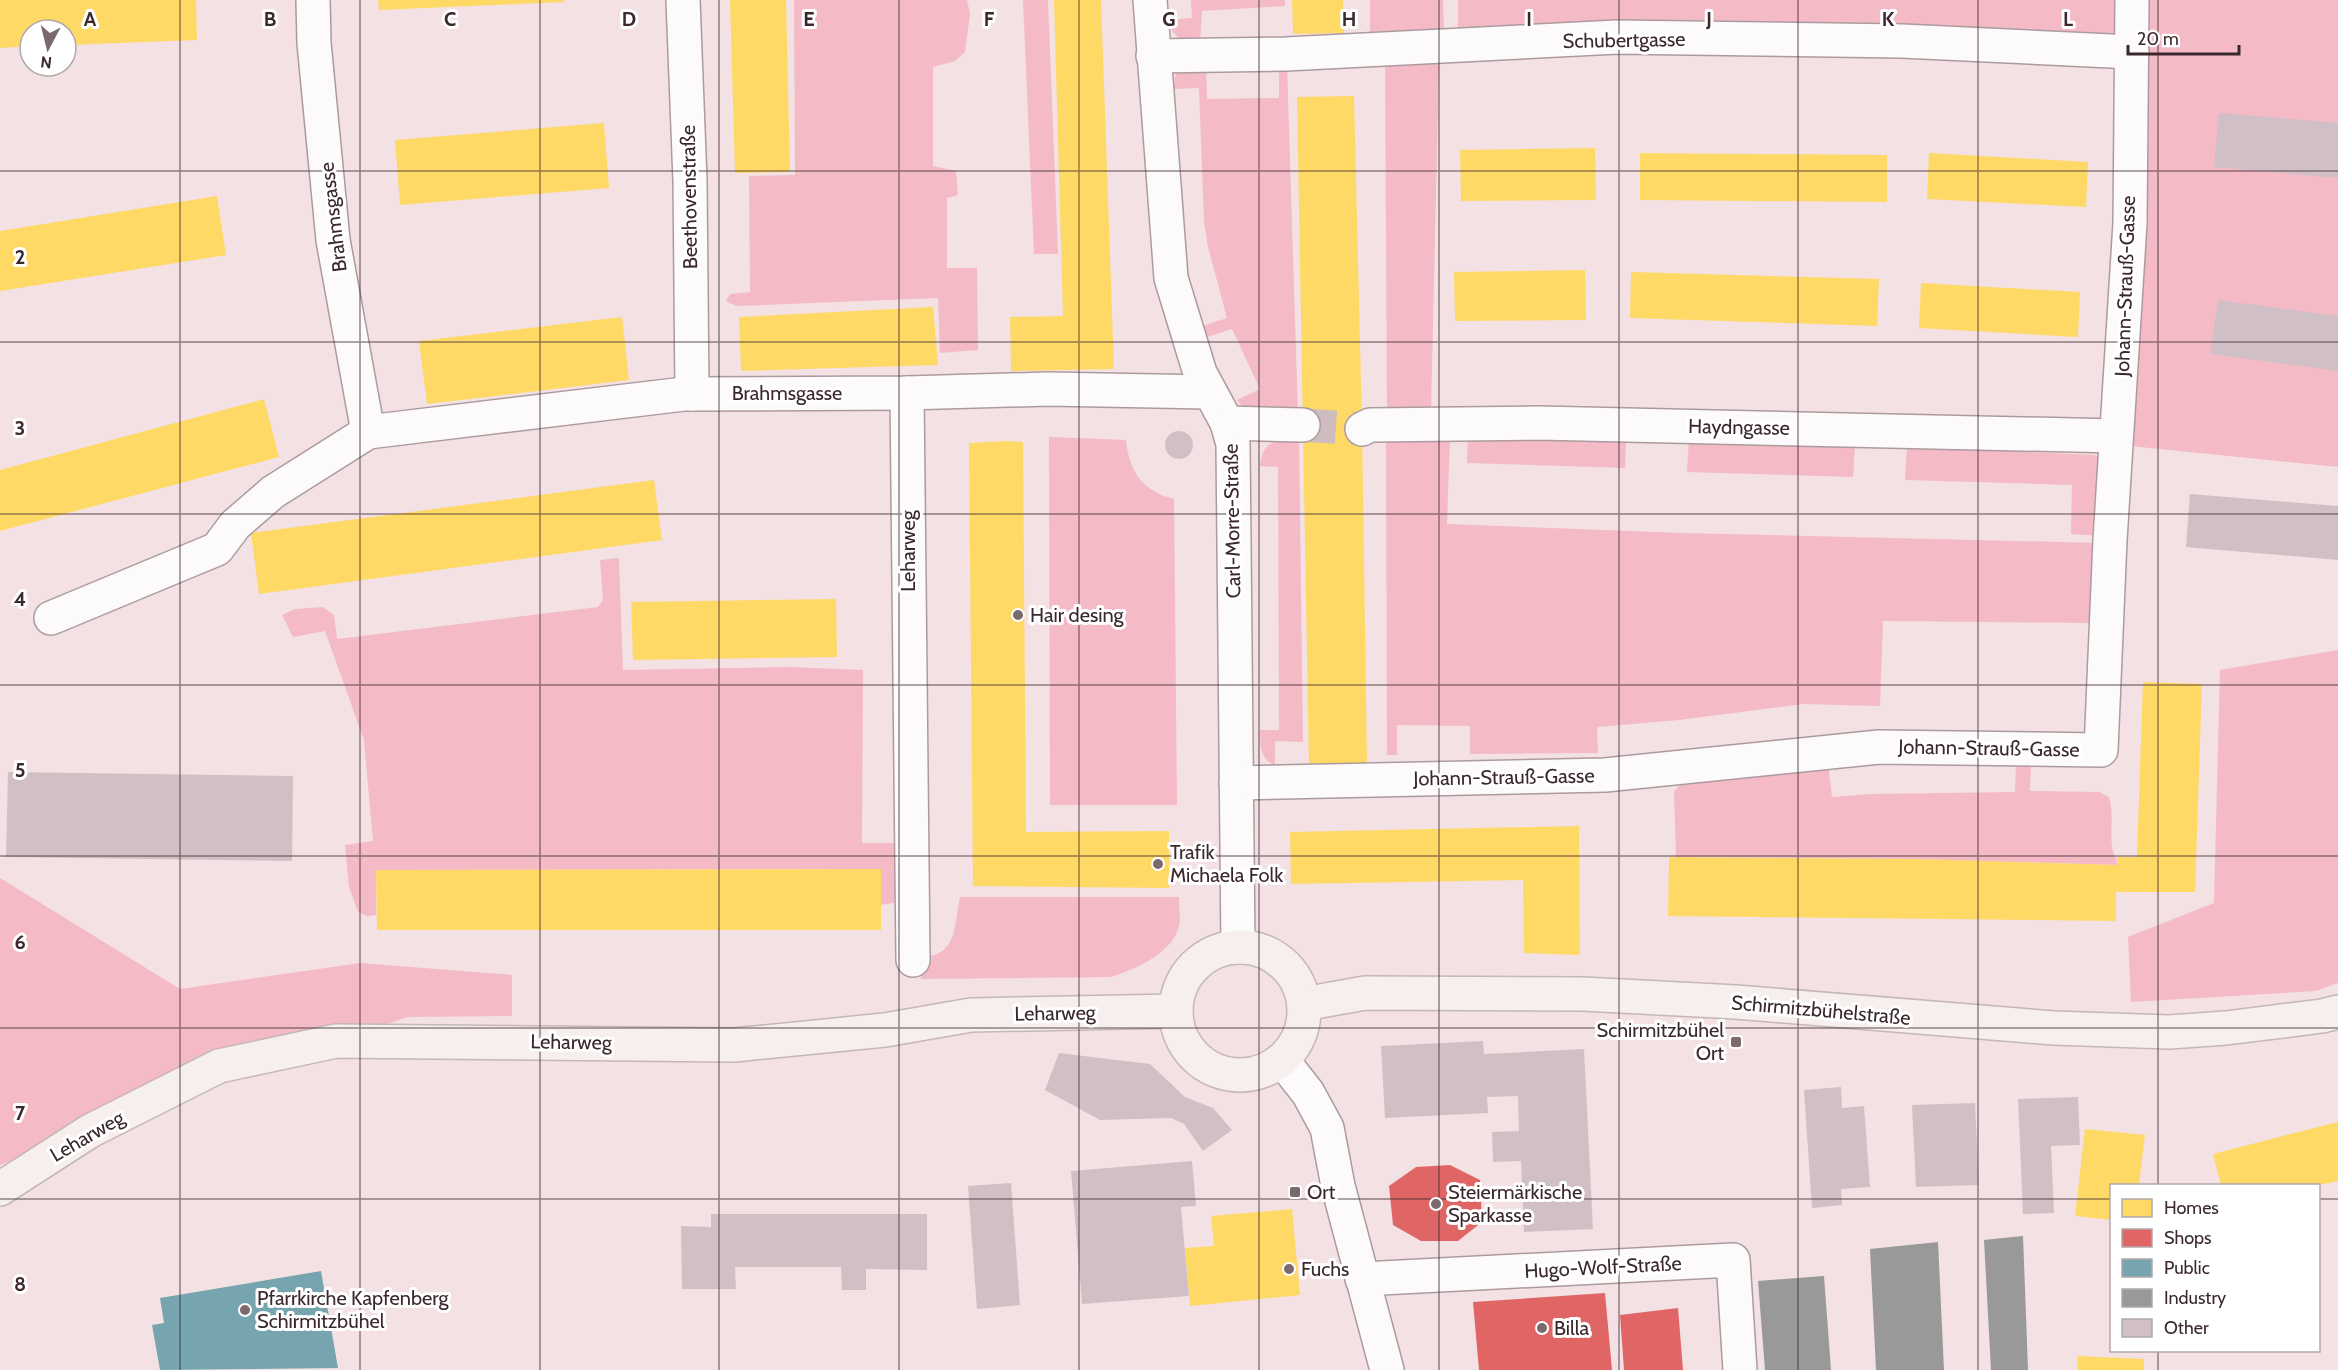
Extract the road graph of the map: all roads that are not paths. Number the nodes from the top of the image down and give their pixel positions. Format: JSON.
{"nodes":[{"id":1,"x":313,"y":0,"type":"edge"},
{"id":2,"x":683,"y":0,"type":"edge"},
{"id":3,"x":1150,"y":0,"type":"edge"},
{"id":4,"x":2132,"y":0,"type":"edge"},
{"id":5,"x":2132,"y":52,"type":"junction"},
{"id":6,"x":1153,"y":56,"type":"junction"},
{"id":7,"x":1209,"y":392,"type":"junction"},
{"id":8,"x":907,"y":393,"type":"junction"},
{"id":9,"x":692,"y":394,"type":"junction"},
{"id":10,"x":1227,"y":423,"type":"junction"},
{"id":11,"x":1303,"y":425,"type":"tunnel mouth"},
{"id":12,"x":1366,"y":427,"type":"tunnel mouth"},
{"id":13,"x":368,"y":432,"type":"junction"},
{"id":14,"x":2116,"y":436,"type":"junction"},
{"id":15,"x":51,"y":618,"type":"dead end"},
{"id":16,"x":1236,"y":783,"type":"junction"},
{"id":17,"x":1238,"y":947,"type":"junction"},
{"id":18,"x":913,"y":960,"type":"dead end"},
{"id":19,"x":1304,"y":1004,"type":"junction"},
{"id":20,"x":1176,"y":1011,"type":"junction"},
{"id":21,"x":2338,"y":1012,"type":"edge"},
{"id":22,"x":1282,"y":1060,"type":"junction"},
{"id":23,"x":0,"y":1189,"type":"edge"},
{"id":24,"x":1362,"y":1280,"type":"junction"},
{"id":25,"x":1387,"y":1370,"type":"edge"},
{"id":26,"x":1740,"y":1370,"type":"edge"}],
"edges":[{"from":1,"to":13,"type":"street","name":"Brahmsgasse"},
{"from":2,"to":9,"type":"street","name":"Beethovenstraße"},
{"from":3,"to":6,"type":"street","name":"Carl-Morre-Straße"},
{"from":4,"to":5,"type":"street","name":"Johann-Strauß-Gasse"},
{"from":5,"to":6,"type":"street","name":"Schubertgasse"},
{"from":5,"to":14,"type":"street","name":"Johann-Strauß-Gasse"},
{"from":6,"to":7,"type":"street","name":"Carl-Morre-Straße"},
{"from":7,"to":8,"type":"street","name":"Brahmsgasse"},
{"from":7,"to":10,"type":"street","name":"Carl-Morre-Straße"},
{"from":8,"to":9,"type":"street","name":"Brahmsgasse"},
{"from":8,"to":18,"type":"street","name":"Leharweg"},
{"from":9,"to":13,"type":"street","name":"Brahmsgasse"},
{"from":10,"to":11,"type":"street"},
{"from":10,"to":16,"type":"street","name":"Carl-Morre-Straße"},
{"from":12,"to":14,"type":"street","name":"Haydngasse"},
{"from":13,"to":15,"type":"street","name":"Brahmsgasse"},
{"from":14,"to":16,"type":"street","name":"Johann-Strauß-Gasse"},
{"from":16,"to":17,"type":"street","name":"Carl-Morre-Straße"},
{"from":17,"to":19,"type":"main road"},
{"from":17,"to":20,"type":"main road"},
{"from":19,"to":21,"type":"main road","name":"Schirmitzbühelstraße"},
{"from":19,"to":22,"type":"main road"},
{"from":20,"to":22,"type":"main road"},
{"from":20,"to":23,"type":"main road","name":"Leharweg"},
{"from":22,"to":24,"type":"street"},
{"from":24,"to":25,"type":"street"},
{"from":24,"to":26,"type":"street","name":"Hugo-Wolf-Straße"}]}
